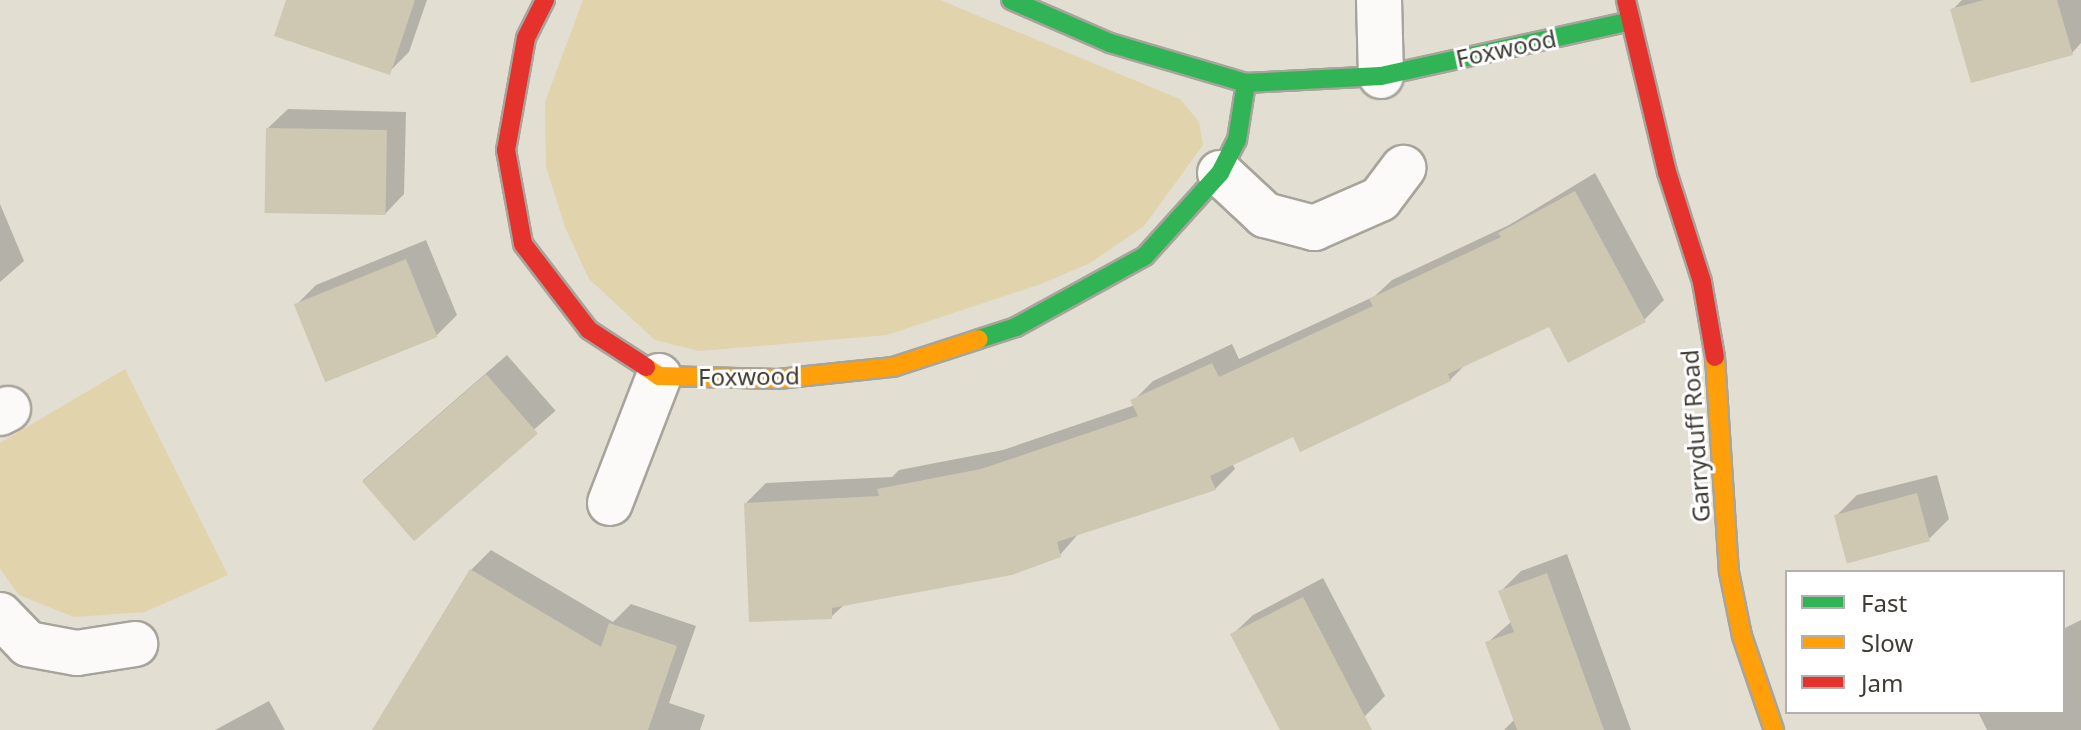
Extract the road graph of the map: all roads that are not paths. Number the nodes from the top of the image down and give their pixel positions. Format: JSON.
{"nodes":[{"id":1,"x":545,"y":0,"type":"edge"},
{"id":2,"x":1011,"y":0,"type":"edge"},
{"id":3,"x":1379,"y":0,"type":"edge"},
{"id":4,"x":1626,"y":0,"type":"edge"},
{"id":5,"x":1631,"y":21,"type":"junction"},
{"id":6,"x":1381,"y":76,"type":"junction"},
{"id":7,"x":1246,"y":83,"type":"junction"},
{"id":8,"x":1403,"y":168,"type":"dead end"},
{"id":9,"x":1220,"y":173,"type":"junction"},
{"id":10,"x":659,"y":376,"type":"junction"},
{"id":11,"x":610,"y":503,"type":"dead end"},
{"id":12,"x":0,"y":615,"type":"edge"},
{"id":13,"x":135,"y":644,"type":"dead end"},
{"id":14,"x":1774,"y":730,"type":"edge"}],
"edges":[{"from":1,"to":10,"type":"street"},
{"from":2,"to":7,"type":"street","name":"Foxwood"},
{"from":3,"to":6,"type":"street"},
{"from":4,"to":5,"type":"street","name":"Garryduff Road"},
{"from":5,"to":6,"type":"street","name":"Foxwood"},
{"from":5,"to":14,"type":"street","name":"Garryduff Road"},
{"from":6,"to":7,"type":"street","name":"Foxwood"},
{"from":7,"to":9,"type":"street","name":"Foxwood"},
{"from":8,"to":9,"type":"street"},
{"from":9,"to":10,"type":"street","name":"Foxwood"},
{"from":10,"to":11,"type":"street"},
{"from":12,"to":13,"type":"street"}]}
